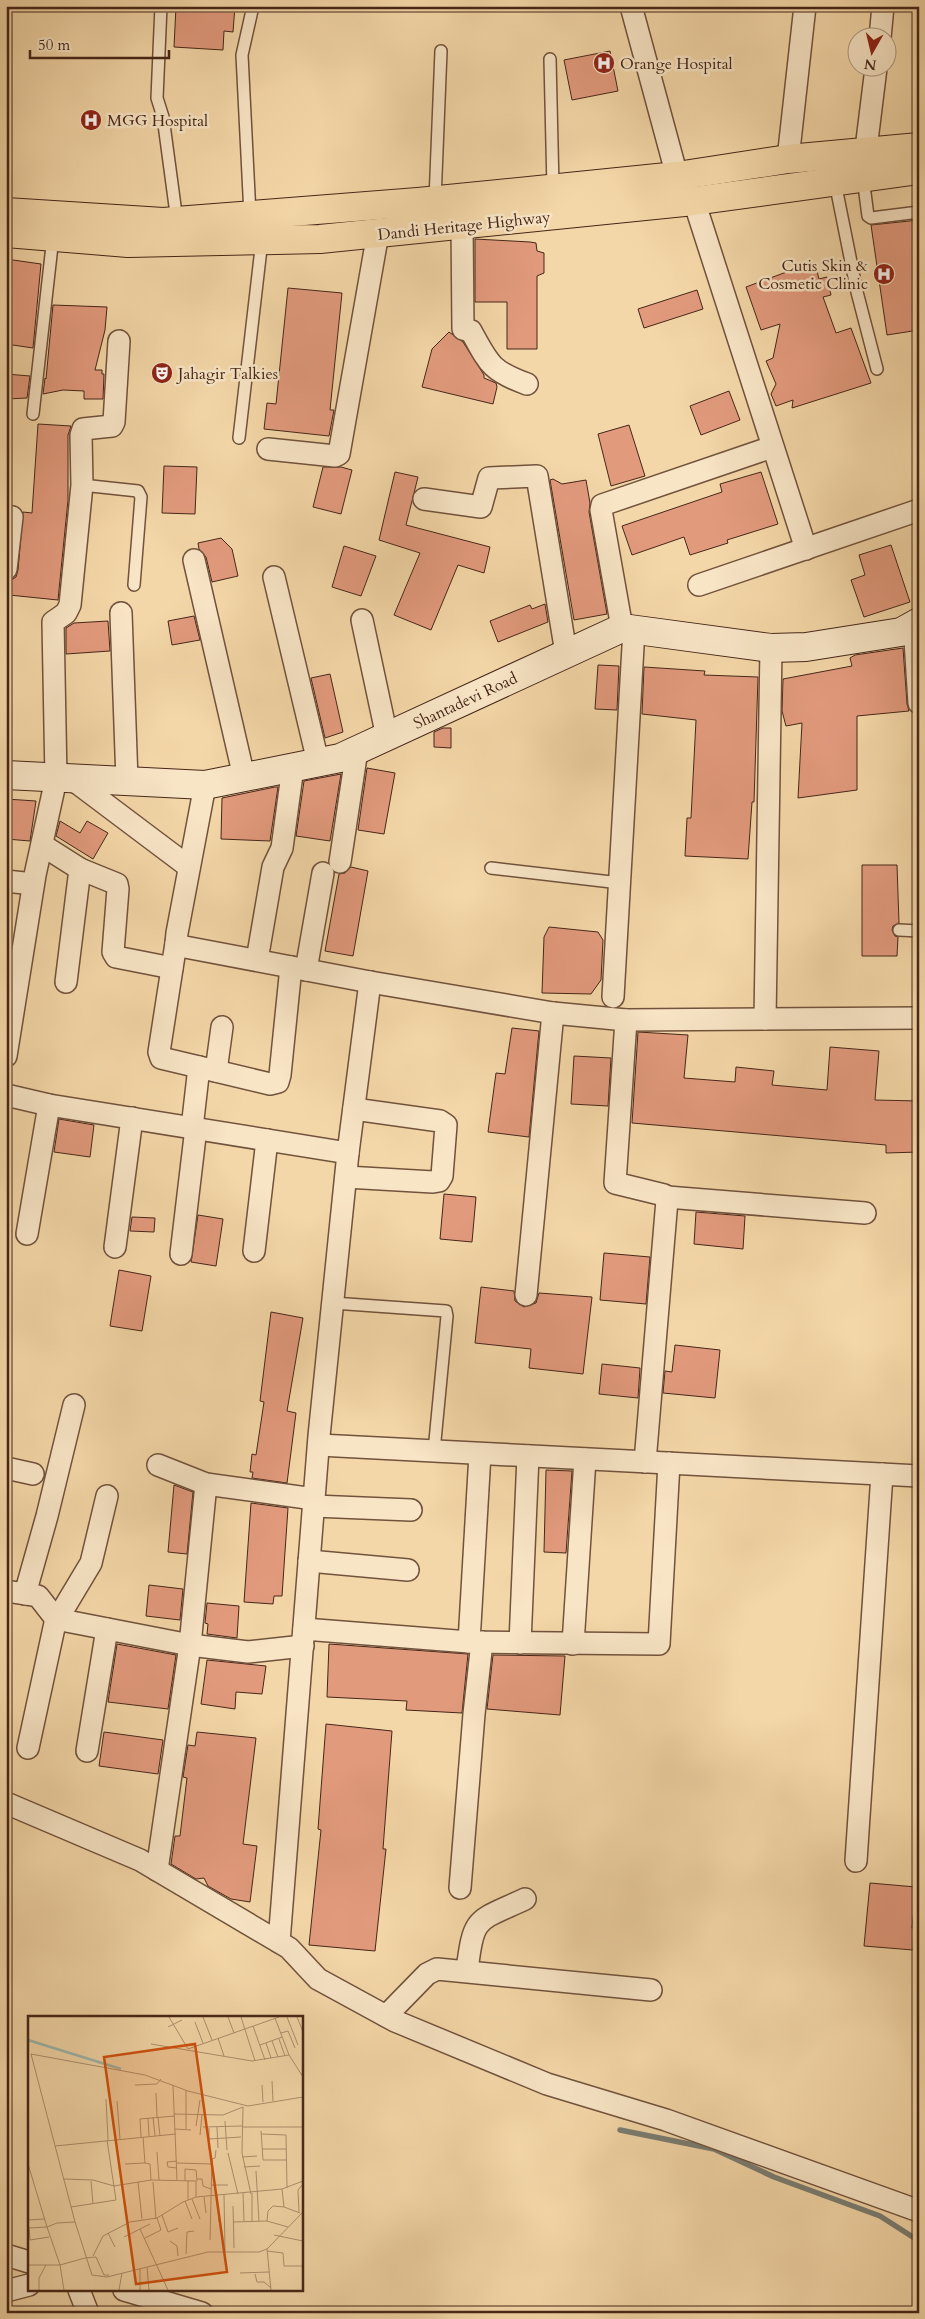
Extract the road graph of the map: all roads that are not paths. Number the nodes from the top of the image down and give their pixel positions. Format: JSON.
{"nodes":[{"id":1,"x":161,"y":6,"type":"edge"},
{"id":2,"x":253,"y":6,"type":"edge"},
{"id":3,"x":631,"y":6,"type":"edge"},
{"id":4,"x":805,"y":6,"type":"edge"},
{"id":5,"x":883,"y":6,"type":"edge"},
{"id":6,"x":881,"y":28,"type":"edge"},
{"id":7,"x":440,"y":51,"type":"dead end"},
{"id":8,"x":550,"y":59,"type":"dead end"},
{"id":9,"x":875,"y":78,"type":"edge"},
{"id":10,"x":919,"y":147,"type":"edge"},
{"id":11,"x":788,"y":159,"type":"junction"},
{"id":12,"x":864,"y":165,"type":"junction"},
{"id":13,"x":919,"y":170,"type":"edge"},
{"id":14,"x":677,"y":176,"type":"junction"},
{"id":15,"x":835,"y":182,"type":"junction"},
{"id":16,"x":553,"y":188,"type":"junction"},
{"id":17,"x":435,"y":200,"type":"junction"},
{"id":18,"x":694,"y":201,"type":"junction"},
{"id":19,"x":6,"y":212,"type":"edge"},
{"id":20,"x":919,"y":212,"type":"edge"},
{"id":21,"x":250,"y":215,"type":"junction"},
{"id":22,"x":462,"y":224,"type":"junction"},
{"id":23,"x":178,"y":231,"type":"junction"},
{"id":24,"x":6,"y":233,"type":"edge"},
{"id":25,"x":378,"y":233,"type":"junction"},
{"id":26,"x":53,"y":237,"type":"junction"},
{"id":27,"x":262,"y":240,"type":"junction"},
{"id":28,"x":119,"y":341,"type":"dead end"},
{"id":29,"x":877,"y":369,"type":"dead end"},
{"id":30,"x":527,"y":384,"type":"dead end"},
{"id":31,"x":33,"y":414,"type":"dead end"},
{"id":32,"x":239,"y":438,"type":"dead end"},
{"id":33,"x":772,"y":446,"type":"junction"},
{"id":34,"x":268,"y":449,"type":"dead end"},
{"id":35,"x":82,"y":485,"type":"junction"},
{"id":36,"x":424,"y":499,"type":"dead end"},
{"id":37,"x":919,"y":510,"type":"edge"},
{"id":38,"x":12,"y":517,"type":"dead end"},
{"id":39,"x":806,"y":549,"type":"junction"},
{"id":40,"x":194,"y":560,"type":"dead end"},
{"id":41,"x":6,"y":569,"type":"edge"},
{"id":42,"x":274,"y":578,"type":"dead end"},
{"id":43,"x":134,"y":585,"type":"dead end"},
{"id":44,"x":699,"y":585,"type":"dead end"},
{"id":45,"x":122,"y":612,"type":"dead end"},
{"id":46,"x":362,"y":620,"type":"dead end"},
{"id":47,"x":916,"y":623,"type":"edge"},
{"id":48,"x":628,"y":629,"type":"junction"},
{"id":49,"x":772,"y":648,"type":"junction"},
{"id":50,"x":566,"y":653,"type":"junction"},
{"id":51,"x":918,"y":664,"type":"edge"},
{"id":52,"x":919,"y":703,"type":"edge"},
{"id":53,"x":387,"y":737,"type":"junction"},
{"id":54,"x":357,"y":750,"type":"junction"},
{"id":55,"x":306,"y":765,"type":"junction"},
{"id":56,"x":6,"y":775,"type":"edge"},
{"id":57,"x":244,"y":777,"type":"junction"},
{"id":58,"x":64,"y":779,"type":"junction"},
{"id":59,"x":128,"y":782,"type":"junction"},
{"id":60,"x":204,"y":784,"type":"junction"},
{"id":61,"x":42,"y":845,"type":"junction"},
{"id":62,"x":189,"y":867,"type":"junction"},
{"id":63,"x":491,"y":868,"type":"dead end"},
{"id":64,"x":80,"y":869,"type":"junction"},
{"id":65,"x":6,"y":881,"type":"edge"},
{"id":66,"x":620,"y":883,"type":"junction"},
{"id":67,"x":33,"y":884,"type":"junction"},
{"id":68,"x":899,"y":930,"type":"dead end"},
{"id":69,"x":919,"y":931,"type":"edge"},
{"id":70,"x":176,"y":943,"type":"junction"},
{"id":71,"x":257,"y":960,"type":"junction"},
{"id":72,"x":172,"y":968,"type":"junction"},
{"id":73,"x":299,"y":968,"type":"junction"},
{"id":74,"x":66,"y":982,"type":"dead end"},
{"id":75,"x":370,"y":982,"type":"junction"},
{"id":76,"x":614,"y":998,"type":"dead end"},
{"id":77,"x":553,"y":1013,"type":"junction"},
{"id":78,"x":919,"y":1018,"type":"edge"},
{"id":79,"x":766,"y":1019,"type":"junction"},
{"id":80,"x":626,"y":1020,"type":"junction"},
{"id":81,"x":222,"y":1028,"type":"dead end"},
{"id":82,"x":7,"y":1049,"type":"edge"},
{"id":83,"x":207,"y":1069,"type":"junction"},
{"id":84,"x":6,"y":1095,"type":"edge"},
{"id":85,"x":49,"y":1105,"type":"junction"},
{"id":86,"x":354,"y":1109,"type":"junction"},
{"id":87,"x":132,"y":1118,"type":"junction"},
{"id":88,"x":194,"y":1128,"type":"junction"},
{"id":89,"x":267,"y":1140,"type":"junction"},
{"id":90,"x":348,"y":1152,"type":"junction"},
{"id":91,"x":346,"y":1177,"type":"junction"},
{"id":92,"x":667,"y":1197,"type":"junction"},
{"id":93,"x":865,"y":1213,"type":"dead end"},
{"id":94,"x":27,"y":1234,"type":"dead end"},
{"id":95,"x":115,"y":1247,"type":"dead end"},
{"id":96,"x":254,"y":1251,"type":"dead end"},
{"id":97,"x":181,"y":1254,"type":"dead end"},
{"id":98,"x":526,"y":1295,"type":"dead end"},
{"id":99,"x":333,"y":1303,"type":"junction"},
{"id":100,"x":74,"y":1406,"type":"dead end"},
{"id":101,"x":319,"y":1445,"type":"junction"},
{"id":102,"x":434,"y":1451,"type":"junction"},
{"id":103,"x":480,"y":1454,"type":"junction"},
{"id":104,"x":528,"y":1456,"type":"junction"},
{"id":105,"x":585,"y":1459,"type":"junction"},
{"id":106,"x":645,"y":1462,"type":"junction"},
{"id":107,"x":669,"y":1463,"type":"junction"},
{"id":108,"x":158,"y":1465,"type":"dead end"},
{"id":109,"x":6,"y":1468,"type":"edge"},
{"id":110,"x":33,"y":1474,"type":"dead end"},
{"id":111,"x":882,"y":1474,"type":"junction"},
{"id":112,"x":919,"y":1476,"type":"edge"},
{"id":113,"x":206,"y":1484,"type":"junction"},
{"id":114,"x":107,"y":1496,"type":"dead end"},
{"id":115,"x":314,"y":1502,"type":"junction"},
{"id":116,"x":412,"y":1510,"type":"dead end"},
{"id":117,"x":309,"y":1562,"type":"junction"},
{"id":118,"x":408,"y":1570,"type":"dead end"},
{"id":119,"x":16,"y":1592,"type":"edge"},
{"id":120,"x":56,"y":1619,"type":"junction"},
{"id":121,"x":107,"y":1629,"type":"junction"},
{"id":122,"x":303,"y":1638,"type":"junction"},
{"id":123,"x":475,"y":1642,"type":"junction"},
{"id":124,"x":520,"y":1643,"type":"junction"},
{"id":125,"x":573,"y":1644,"type":"junction"},
{"id":126,"x":190,"y":1645,"type":"junction"},
{"id":127,"x":28,"y":1748,"type":"dead end"},
{"id":128,"x":87,"y":1751,"type":"dead end"},
{"id":129,"x":6,"y":1803,"type":"edge"},
{"id":130,"x":856,"y":1861,"type":"dead end"},
{"id":131,"x":157,"y":1870,"type":"junction"},
{"id":132,"x":460,"y":1888,"type":"dead end"},
{"id":133,"x":525,"y":1899,"type":"dead end"},
{"id":134,"x":279,"y":1942,"type":"junction"},
{"id":135,"x":467,"y":1970,"type":"junction"},
{"id":136,"x":651,"y":1990,"type":"dead end"},
{"id":137,"x":386,"y":2016,"type":"junction"},
{"id":138,"x":919,"y":2211,"type":"edge"},
{"id":139,"x":6,"y":2256,"type":"edge"},
{"id":140,"x":28,"y":2262,"type":"edge"},
{"id":141,"x":28,"y":2285,"type":"edge"},
{"id":142,"x":6,"y":2291,"type":"edge"},
{"id":143,"x":80,"y":2292,"type":"edge"},
{"id":144,"x":131,"y":2292,"type":"edge"},
{"id":145,"x":88,"y":2313,"type":"edge"},
{"id":146,"x":202,"y":2313,"type":"edge"}],
"edges":[{"from":1,"to":23,"type":"lane"},
{"from":2,"to":21,"type":"lane"},
{"from":3,"to":14,"type":"street"},
{"from":4,"to":11,"type":"street"},
{"from":5,"to":6,"type":"street"},
{"from":7,"to":17,"type":"lane"},
{"from":8,"to":16,"type":"lane"},
{"from":9,"to":12,"type":"street"},
{"from":10,"to":12,"type":"highway","name":"Dandi Heritage Highway"},
{"from":11,"to":12,"type":"highway","name":"Dandi Heritage Highway"},
{"from":11,"to":14,"type":"highway","name":"Dandi Heritage Highway"},
{"from":12,"to":13,"type":"highway","name":"Dandi Heritage Highway"},
{"from":12,"to":15,"type":"highway","name":"Dandi Heritage Highway"},
{"from":12,"to":20,"type":"lane"},
{"from":14,"to":16,"type":"highway","name":"Dandi Heritage Highway"},
{"from":14,"to":18,"type":"street"},
{"from":15,"to":18,"type":"highway","name":"Dandi Heritage Highway"},
{"from":15,"to":29,"type":"lane"},
{"from":16,"to":17,"type":"highway","name":"Dandi Heritage Highway"},
{"from":17,"to":21,"type":"highway","name":"Dandi Heritage Highway"},
{"from":18,"to":22,"type":"highway","name":"Dandi Heritage Highway"},
{"from":18,"to":33,"type":"street"},
{"from":19,"to":23,"type":"highway","name":"Dandi Heritage Highway"},
{"from":21,"to":23,"type":"highway","name":"Dandi Heritage Highway"},
{"from":22,"to":25,"type":"highway","name":"Dandi Heritage Highway"},
{"from":22,"to":30,"type":"street"},
{"from":23,"to":26,"type":"highway","name":"Dandi Heritage Highway"},
{"from":23,"to":27,"type":"highway","name":"Dandi Heritage Highway"},
{"from":24,"to":26,"type":"highway","name":"Dandi Heritage Highway"},
{"from":25,"to":27,"type":"highway","name":"Dandi Heritage Highway"},
{"from":25,"to":34,"type":"street"},
{"from":26,"to":31,"type":"lane"},
{"from":27,"to":32,"type":"lane"},
{"from":28,"to":35,"type":"street"},
{"from":33,"to":39,"type":"street"},
{"from":33,"to":48,"type":"street"},
{"from":35,"to":43,"type":"lane"},
{"from":35,"to":58,"type":"street"},
{"from":36,"to":50,"type":"street"},
{"from":37,"to":39,"type":"street"},
{"from":38,"to":41,"type":"street"},
{"from":39,"to":44,"type":"street"},
{"from":40,"to":57,"type":"street"},
{"from":42,"to":55,"type":"street"},
{"from":45,"to":59,"type":"street"},
{"from":46,"to":53,"type":"street"},
{"from":47,"to":49,"type":"street"},
{"from":47,"to":51,"type":"street"},
{"from":48,"to":49,"type":"street"},
{"from":48,"to":50,"type":"street","name":"Shantadevi Road"},
{"from":48,"to":66,"type":"street"},
{"from":49,"to":79,"type":"street"},
{"from":50,"to":53,"type":"street","name":"Shantadevi Road"},
{"from":51,"to":52,"type":"street"},
{"from":53,"to":54,"type":"street","name":"Shantadevi Road"},
{"from":54,"to":55,"type":"street","name":"Shantadevi Road"},
{"from":54,"to":73,"type":"street"},
{"from":55,"to":57,"type":"street","name":"Shantadevi Road"},
{"from":55,"to":71,"type":"street"},
{"from":56,"to":58,"type":"street","name":"Shantadevi Road"},
{"from":57,"to":60,"type":"street","name":"Shantadevi Road"},
{"from":58,"to":59,"type":"street","name":"Shantadevi Road"},
{"from":58,"to":61,"type":"street"},
{"from":58,"to":62,"type":"street"},
{"from":59,"to":60,"type":"street","name":"Shantadevi Road"},
{"from":60,"to":62,"type":"street"},
{"from":61,"to":64,"type":"street"},
{"from":61,"to":67,"type":"street"},
{"from":62,"to":70,"type":"street"},
{"from":63,"to":66,"type":"lane"},
{"from":64,"to":72,"type":"street"},
{"from":64,"to":74,"type":"street"},
{"from":65,"to":67,"type":"street"},
{"from":66,"to":76,"type":"street"},
{"from":67,"to":82,"type":"street"},
{"from":68,"to":69,"type":"lane"},
{"from":70,"to":71,"type":"street"},
{"from":70,"to":72,"type":"street"},
{"from":71,"to":73,"type":"street"},
{"from":72,"to":83,"type":"street"},
{"from":73,"to":75,"type":"street"},
{"from":73,"to":83,"type":"street"},
{"from":75,"to":77,"type":"street"},
{"from":75,"to":86,"type":"street"},
{"from":77,"to":80,"type":"street"},
{"from":77,"to":98,"type":"street"},
{"from":78,"to":79,"type":"street"},
{"from":79,"to":80,"type":"street"},
{"from":80,"to":92,"type":"street"},
{"from":81,"to":83,"type":"street"},
{"from":83,"to":88,"type":"street"},
{"from":84,"to":85,"type":"street"},
{"from":85,"to":87,"type":"street"},
{"from":85,"to":94,"type":"street"},
{"from":86,"to":90,"type":"street"},
{"from":86,"to":91,"type":"street"},
{"from":87,"to":88,"type":"street"},
{"from":87,"to":95,"type":"street"},
{"from":88,"to":89,"type":"street"},
{"from":88,"to":97,"type":"street"},
{"from":89,"to":90,"type":"street"},
{"from":89,"to":96,"type":"street"},
{"from":90,"to":91,"type":"street"},
{"from":91,"to":99,"type":"street"},
{"from":92,"to":93,"type":"street"},
{"from":92,"to":106,"type":"street"},
{"from":99,"to":101,"type":"street"},
{"from":99,"to":102,"type":"lane"},
{"from":100,"to":119,"type":"street"},
{"from":101,"to":102,"type":"street"},
{"from":101,"to":115,"type":"street"},
{"from":102,"to":103,"type":"street"},
{"from":103,"to":104,"type":"street"},
{"from":103,"to":123,"type":"street"},
{"from":104,"to":105,"type":"street"},
{"from":104,"to":124,"type":"street"},
{"from":105,"to":106,"type":"street"},
{"from":105,"to":125,"type":"street"},
{"from":106,"to":107,"type":"street"},
{"from":107,"to":111,"type":"street"},
{"from":107,"to":125,"type":"street"},
{"from":108,"to":113,"type":"street"},
{"from":109,"to":110,"type":"street"},
{"from":111,"to":112,"type":"street"},
{"from":111,"to":130,"type":"street"},
{"from":113,"to":115,"type":"street"},
{"from":113,"to":126,"type":"street"},
{"from":114,"to":120,"type":"street"},
{"from":115,"to":116,"type":"street"},
{"from":115,"to":117,"type":"street"},
{"from":117,"to":118,"type":"street"},
{"from":117,"to":122,"type":"street"},
{"from":119,"to":120,"type":"street"},
{"from":120,"to":121,"type":"street"},
{"from":120,"to":127,"type":"street"},
{"from":121,"to":126,"type":"street"},
{"from":121,"to":128,"type":"street"},
{"from":122,"to":123,"type":"street"},
{"from":122,"to":126,"type":"street"},
{"from":122,"to":134,"type":"street"},
{"from":123,"to":124,"type":"street"},
{"from":123,"to":132,"type":"street"},
{"from":124,"to":125,"type":"street"},
{"from":126,"to":131,"type":"street"},
{"from":129,"to":131,"type":"street"},
{"from":131,"to":134,"type":"street"},
{"from":133,"to":135,"type":"street"},
{"from":134,"to":137,"type":"street"},
{"from":135,"to":136,"type":"street"},
{"from":135,"to":137,"type":"street"},
{"from":137,"to":138,"type":"street"},
{"from":139,"to":140,"type":"street"},
{"from":141,"to":142,"type":"street"},
{"from":143,"to":145,"type":"street"},
{"from":144,"to":146,"type":"street"}]}
